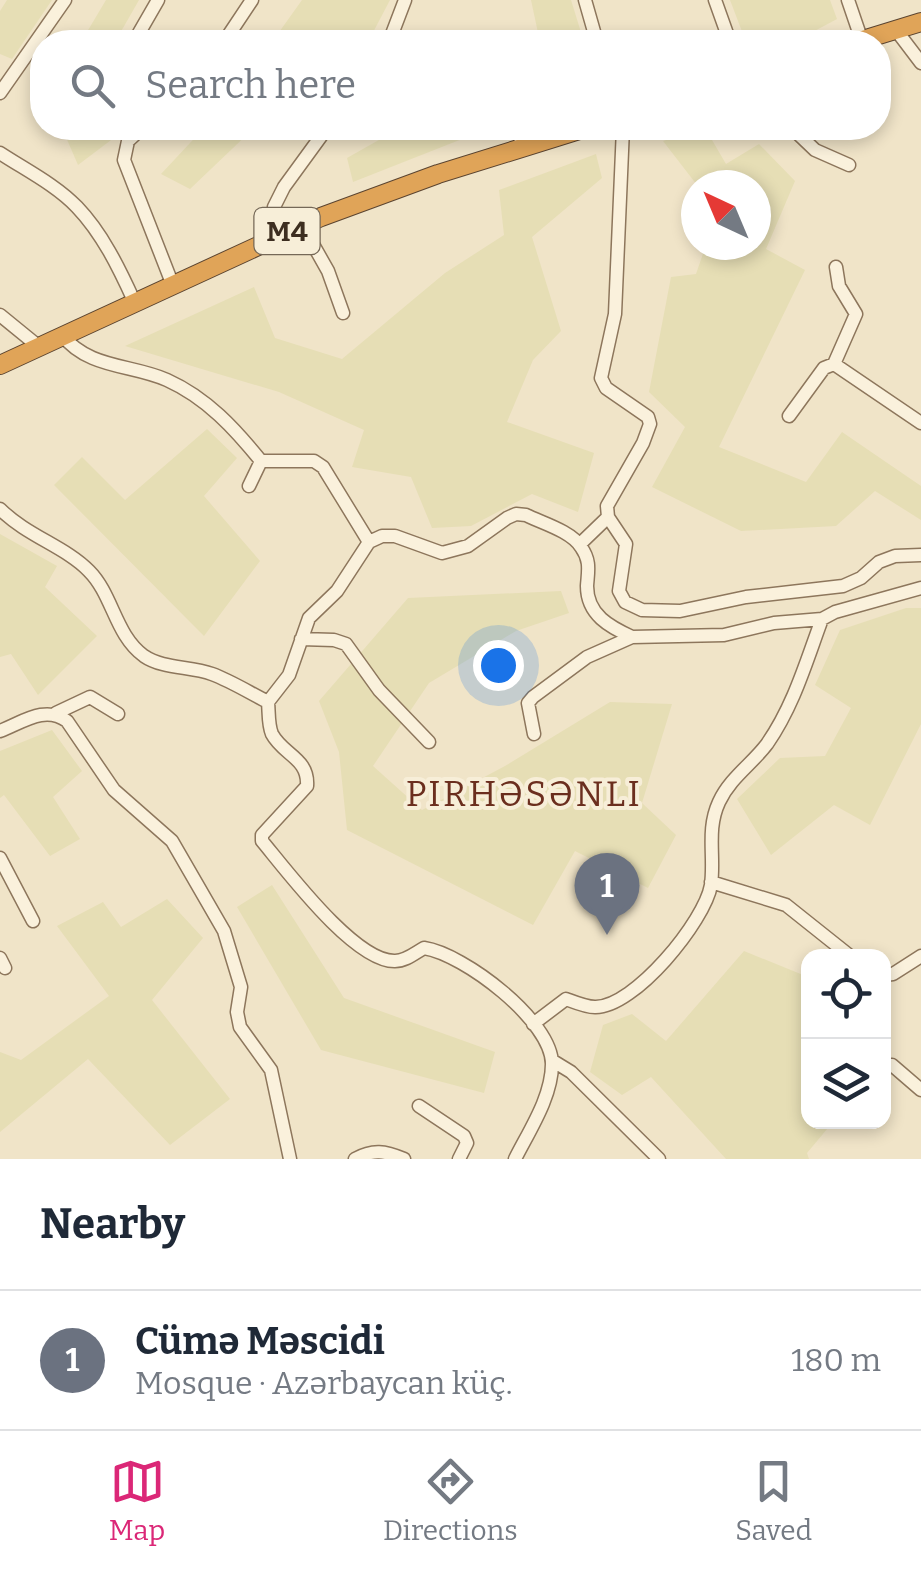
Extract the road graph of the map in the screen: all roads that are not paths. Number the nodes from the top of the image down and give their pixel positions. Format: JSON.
{"nodes":[{"id":1,"x":65,"y":0,"type":"edge"},
{"id":2,"x":158,"y":0,"type":"edge"},
{"id":3,"x":252,"y":0,"type":"edge"},
{"id":4,"x":405,"y":0,"type":"edge"},
{"id":5,"x":585,"y":0,"type":"edge"},
{"id":6,"x":714,"y":0,"type":"edge"},
{"id":7,"x":848,"y":0,"type":"edge"},
{"id":8,"x":921,"y":22,"type":"edge"},
{"id":9,"x":44,"y":30,"type":"edge"},
{"id":10,"x":141,"y":30,"type":"edge"},
{"id":11,"x":232,"y":30,"type":"edge"},
{"id":12,"x":394,"y":30,"type":"edge"},
{"id":13,"x":593,"y":30,"type":"edge"},
{"id":14,"x":725,"y":30,"type":"edge"},
{"id":15,"x":856,"y":30,"type":"edge"},
{"id":16,"x":896,"y":30,"type":"junction"},
{"id":17,"x":891,"y":32,"type":"edge"},
{"id":18,"x":30,"y":50,"type":"edge"},
{"id":19,"x":921,"y":63,"type":"edge"},
{"id":20,"x":0,"y":93,"type":"edge"},
{"id":21,"x":129,"y":140,"type":"edge"},
{"id":22,"x":318,"y":140,"type":"edge"},
{"id":23,"x":520,"y":140,"type":"edge"},
{"id":24,"x":546,"y":140,"type":"edge"},
{"id":25,"x":622,"y":140,"type":"edge"},
{"id":26,"x":805,"y":140,"type":"edge"},
{"id":27,"x":523,"y":147,"type":"junction"},
{"id":28,"x":0,"y":153,"type":"edge"},
{"id":29,"x":849,"y":166,"type":"dead end"},
{"id":30,"x":302,"y":225,"type":"junction"},
{"id":31,"x":273,"y":238,"type":"junction"},
{"id":32,"x":836,"y":267,"type":"dead end"},
{"id":33,"x":172,"y":283,"type":"junction"},
{"id":34,"x":134,"y":301,"type":"junction"},
{"id":35,"x":343,"y":313,"type":"dead end"},
{"id":36,"x":0,"y":315,"type":"edge"},
{"id":37,"x":62,"y":335,"type":"junction"},
{"id":38,"x":38,"y":346,"type":"junction"},
{"id":39,"x":834,"y":364,"type":"junction"},
{"id":40,"x":0,"y":365,"type":"edge"},
{"id":41,"x":789,"y":416,"type":"dead end"},
{"id":42,"x":921,"y":423,"type":"edge"},
{"id":43,"x":261,"y":461,"type":"junction"},
{"id":44,"x":248,"y":486,"type":"dead end"},
{"id":45,"x":0,"y":509,"type":"edge"},
{"id":46,"x":608,"y":517,"type":"junction"},
{"id":47,"x":369,"y":542,"type":"junction"},
{"id":48,"x":580,"y":544,"type":"junction"},
{"id":49,"x":921,"y":555,"type":"edge"},
{"id":50,"x":921,"y":588,"type":"edge"},
{"id":51,"x":822,"y":618,"type":"junction"},
{"id":52,"x":632,"y":636,"type":"junction"},
{"id":53,"x":302,"y":639,"type":"junction"},
{"id":54,"x":268,"y":702,"type":"junction"},
{"id":55,"x":56,"y":713,"type":"junction"},
{"id":56,"x":118,"y":714,"type":"dead end"},
{"id":57,"x":0,"y":731,"type":"edge"},
{"id":58,"x":534,"y":734,"type":"dead end"},
{"id":59,"x":429,"y":742,"type":"dead end"},
{"id":60,"x":2,"y":867,"type":"edge"},
{"id":61,"x":712,"y":882,"type":"junction"},
{"id":62,"x":33,"y":921,"type":"dead end"},
{"id":63,"x":841,"y":949,"type":"edge"},
{"id":64,"x":921,"y":956,"type":"edge"},
{"id":65,"x":891,"y":974,"type":"edge"},
{"id":66,"x":533,"y":1024,"type":"junction"},
{"id":67,"x":553,"y":1061,"type":"junction"},
{"id":68,"x":892,"y":1065,"type":"dead end"},
{"id":69,"x":921,"y":1090,"type":"edge"},
{"id":70,"x":419,"y":1106,"type":"dead end"},
{"id":71,"x":290,"y":1159,"type":"edge"},
{"id":72,"x":354,"y":1159,"type":"edge"},
{"id":73,"x":404,"y":1159,"type":"edge"},
{"id":74,"x":458,"y":1159,"type":"edge"},
{"id":75,"x":515,"y":1159,"type":"edge"},
{"id":76,"x":659,"y":1159,"type":"edge"}],
"edges":[{"from":1,"to":9,"type":"street"},
{"from":2,"to":10,"type":"street"},
{"from":3,"to":11,"type":"street"},
{"from":4,"to":12,"type":"street"},
{"from":5,"to":13,"type":"street"},
{"from":6,"to":14,"type":"street"},
{"from":7,"to":15,"type":"street"},
{"from":8,"to":16,"type":"highway"},
{"from":16,"to":17,"type":"highway"},
{"from":16,"to":19,"type":"street"},
{"from":18,"to":20,"type":"street"},
{"from":21,"to":33,"type":"street"},
{"from":22,"to":31,"type":"street"},
{"from":23,"to":27,"type":"street"},
{"from":24,"to":27,"type":"highway","number":"M4"},
{"from":25,"to":46,"type":"street"},
{"from":26,"to":29,"type":"street"},
{"from":27,"to":30,"type":"highway","number":"M4"},
{"from":28,"to":34,"type":"street"},
{"from":30,"to":31,"type":"highway","number":"M4"},
{"from":30,"to":35,"type":"street"},
{"from":31,"to":33,"type":"highway","number":"M4"},
{"from":32,"to":39,"type":"street"},
{"from":33,"to":34,"type":"highway","number":"M4"},
{"from":34,"to":37,"type":"highway","number":"M4"},
{"from":36,"to":38,"type":"street"},
{"from":37,"to":38,"type":"highway","number":"M4"},
{"from":37,"to":43,"type":"street"},
{"from":38,"to":40,"type":"highway","number":"M4"},
{"from":39,"to":41,"type":"street"},
{"from":39,"to":42,"type":"street"},
{"from":43,"to":44,"type":"street"},
{"from":43,"to":47,"type":"street"},
{"from":45,"to":54,"type":"street"},
{"from":46,"to":48,"type":"street"},
{"from":46,"to":49,"type":"street"},
{"from":47,"to":48,"type":"street"},
{"from":47,"to":53,"type":"street"},
{"from":48,"to":52,"type":"street"},
{"from":50,"to":51,"type":"street"},
{"from":51,"to":52,"type":"street"},
{"from":51,"to":61,"type":"street"},
{"from":52,"to":58,"type":"street"},
{"from":53,"to":54,"type":"street"},
{"from":53,"to":59,"type":"street"},
{"from":54,"to":66,"type":"street"},
{"from":55,"to":56,"type":"street"},
{"from":55,"to":57,"type":"street"},
{"from":55,"to":71,"type":"street"},
{"from":60,"to":62,"type":"street"},
{"from":61,"to":63,"type":"street"},
{"from":61,"to":66,"type":"street"},
{"from":64,"to":65,"type":"street"},
{"from":66,"to":67,"type":"street"},
{"from":67,"to":75,"type":"street"},
{"from":67,"to":76,"type":"street"},
{"from":68,"to":69,"type":"street"},
{"from":70,"to":74,"type":"street"},
{"from":72,"to":73,"type":"street"}]}
